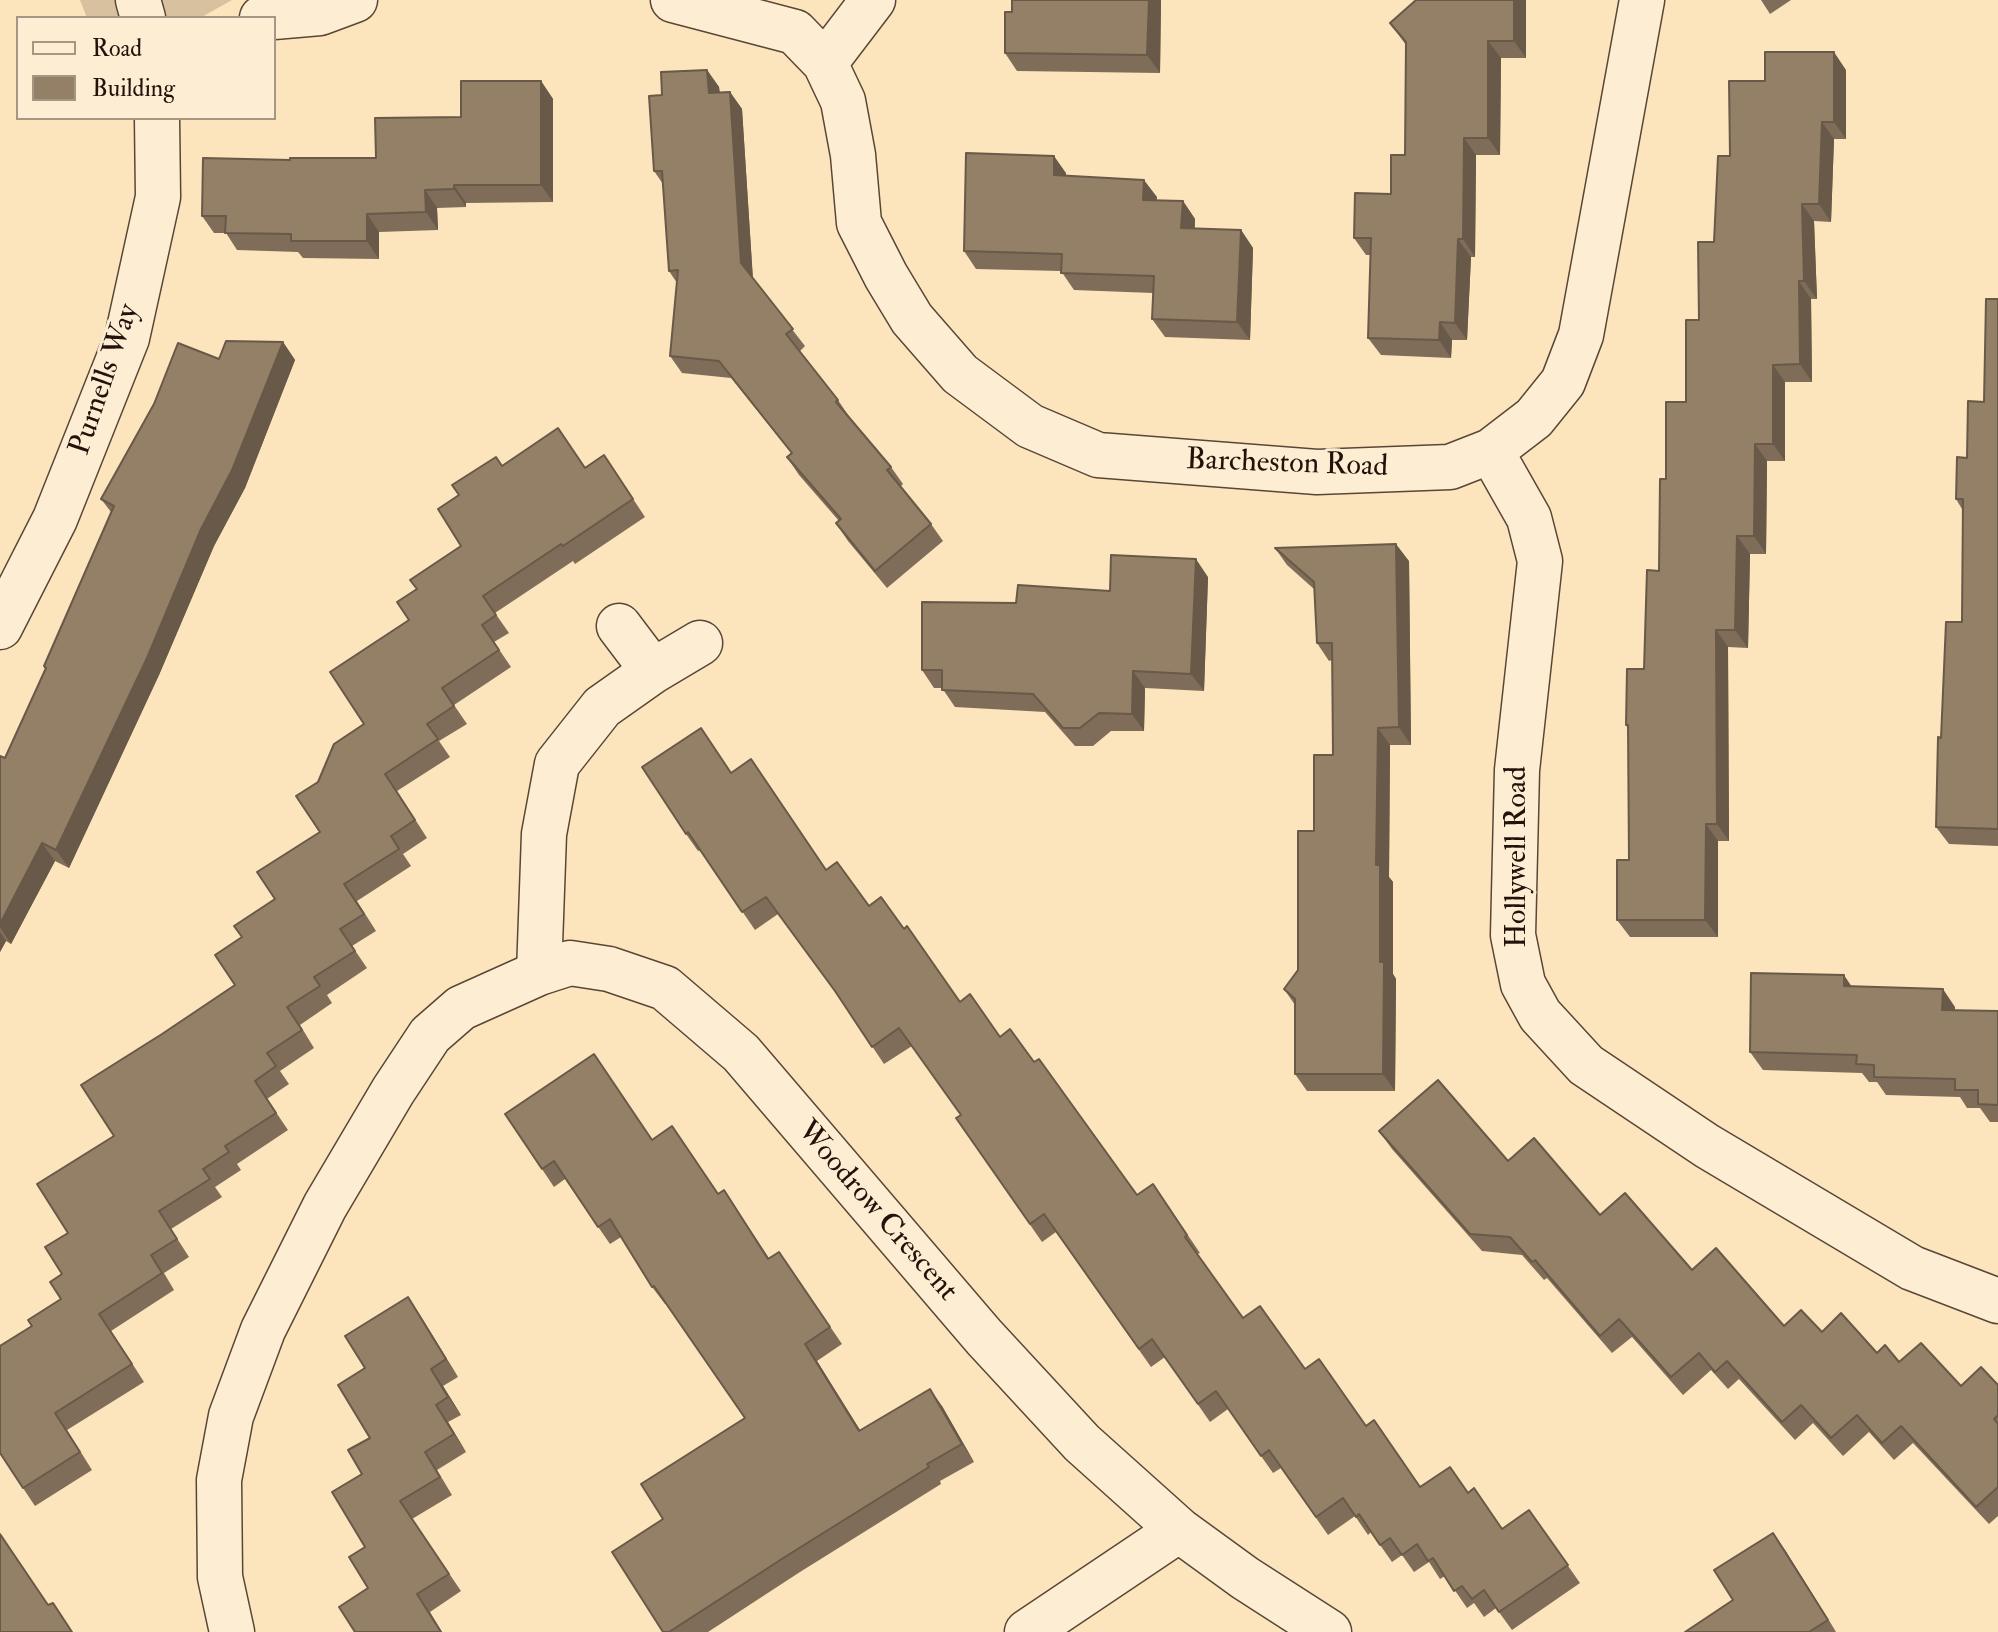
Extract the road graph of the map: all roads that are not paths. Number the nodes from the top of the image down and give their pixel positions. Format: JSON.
{"nodes":[{"id":1,"x":355,"y":0,"type":"edge"},
{"id":2,"x":673,"y":0,"type":"edge"},
{"id":3,"x":873,"y":0,"type":"edge"},
{"id":4,"x":1642,"y":0,"type":"edge"},
{"id":5,"x":276,"y":17,"type":"edge"},
{"id":6,"x":825,"y":63,"type":"junction"},
{"id":7,"x":157,"y":120,"type":"edge"},
{"id":8,"x":1491,"y":451,"type":"junction"},
{"id":9,"x":619,"y":626,"type":"dead end"},
{"id":10,"x":0,"y":627,"type":"edge"},
{"id":11,"x":700,"y":643,"type":"dead end"},
{"id":12,"x":653,"y":671,"type":"junction"},
{"id":13,"x":539,"y":973,"type":"junction"},
{"id":14,"x":1998,"y":1301,"type":"edge"},
{"id":15,"x":1179,"y":1530,"type":"junction"},
{"id":16,"x":232,"y":1632,"type":"edge"},
{"id":17,"x":1027,"y":1632,"type":"edge"},
{"id":18,"x":1329,"y":1632,"type":"edge"}],
"edges":[{"from":1,"to":5,"type":"street"},
{"from":2,"to":6,"type":"street","name":"Barcheston Road"},
{"from":3,"to":6,"type":"street"},
{"from":4,"to":8,"type":"street","name":"Barcheston Road"},
{"from":6,"to":8,"type":"street","name":"Barcheston Road"},
{"from":7,"to":10,"type":"street","name":"Purnells Way"},
{"from":8,"to":14,"type":"street","name":"Hollywell Road"},
{"from":9,"to":12,"type":"street"},
{"from":11,"to":12,"type":"street"},
{"from":12,"to":13,"type":"street"},
{"from":13,"to":15,"type":"street","name":"Woodrow Crescent"},
{"from":13,"to":16,"type":"street","name":"Woodrow Crescent"},
{"from":15,"to":17,"type":"street"},
{"from":15,"to":18,"type":"street","name":"Woodrow Crescent"}]}
